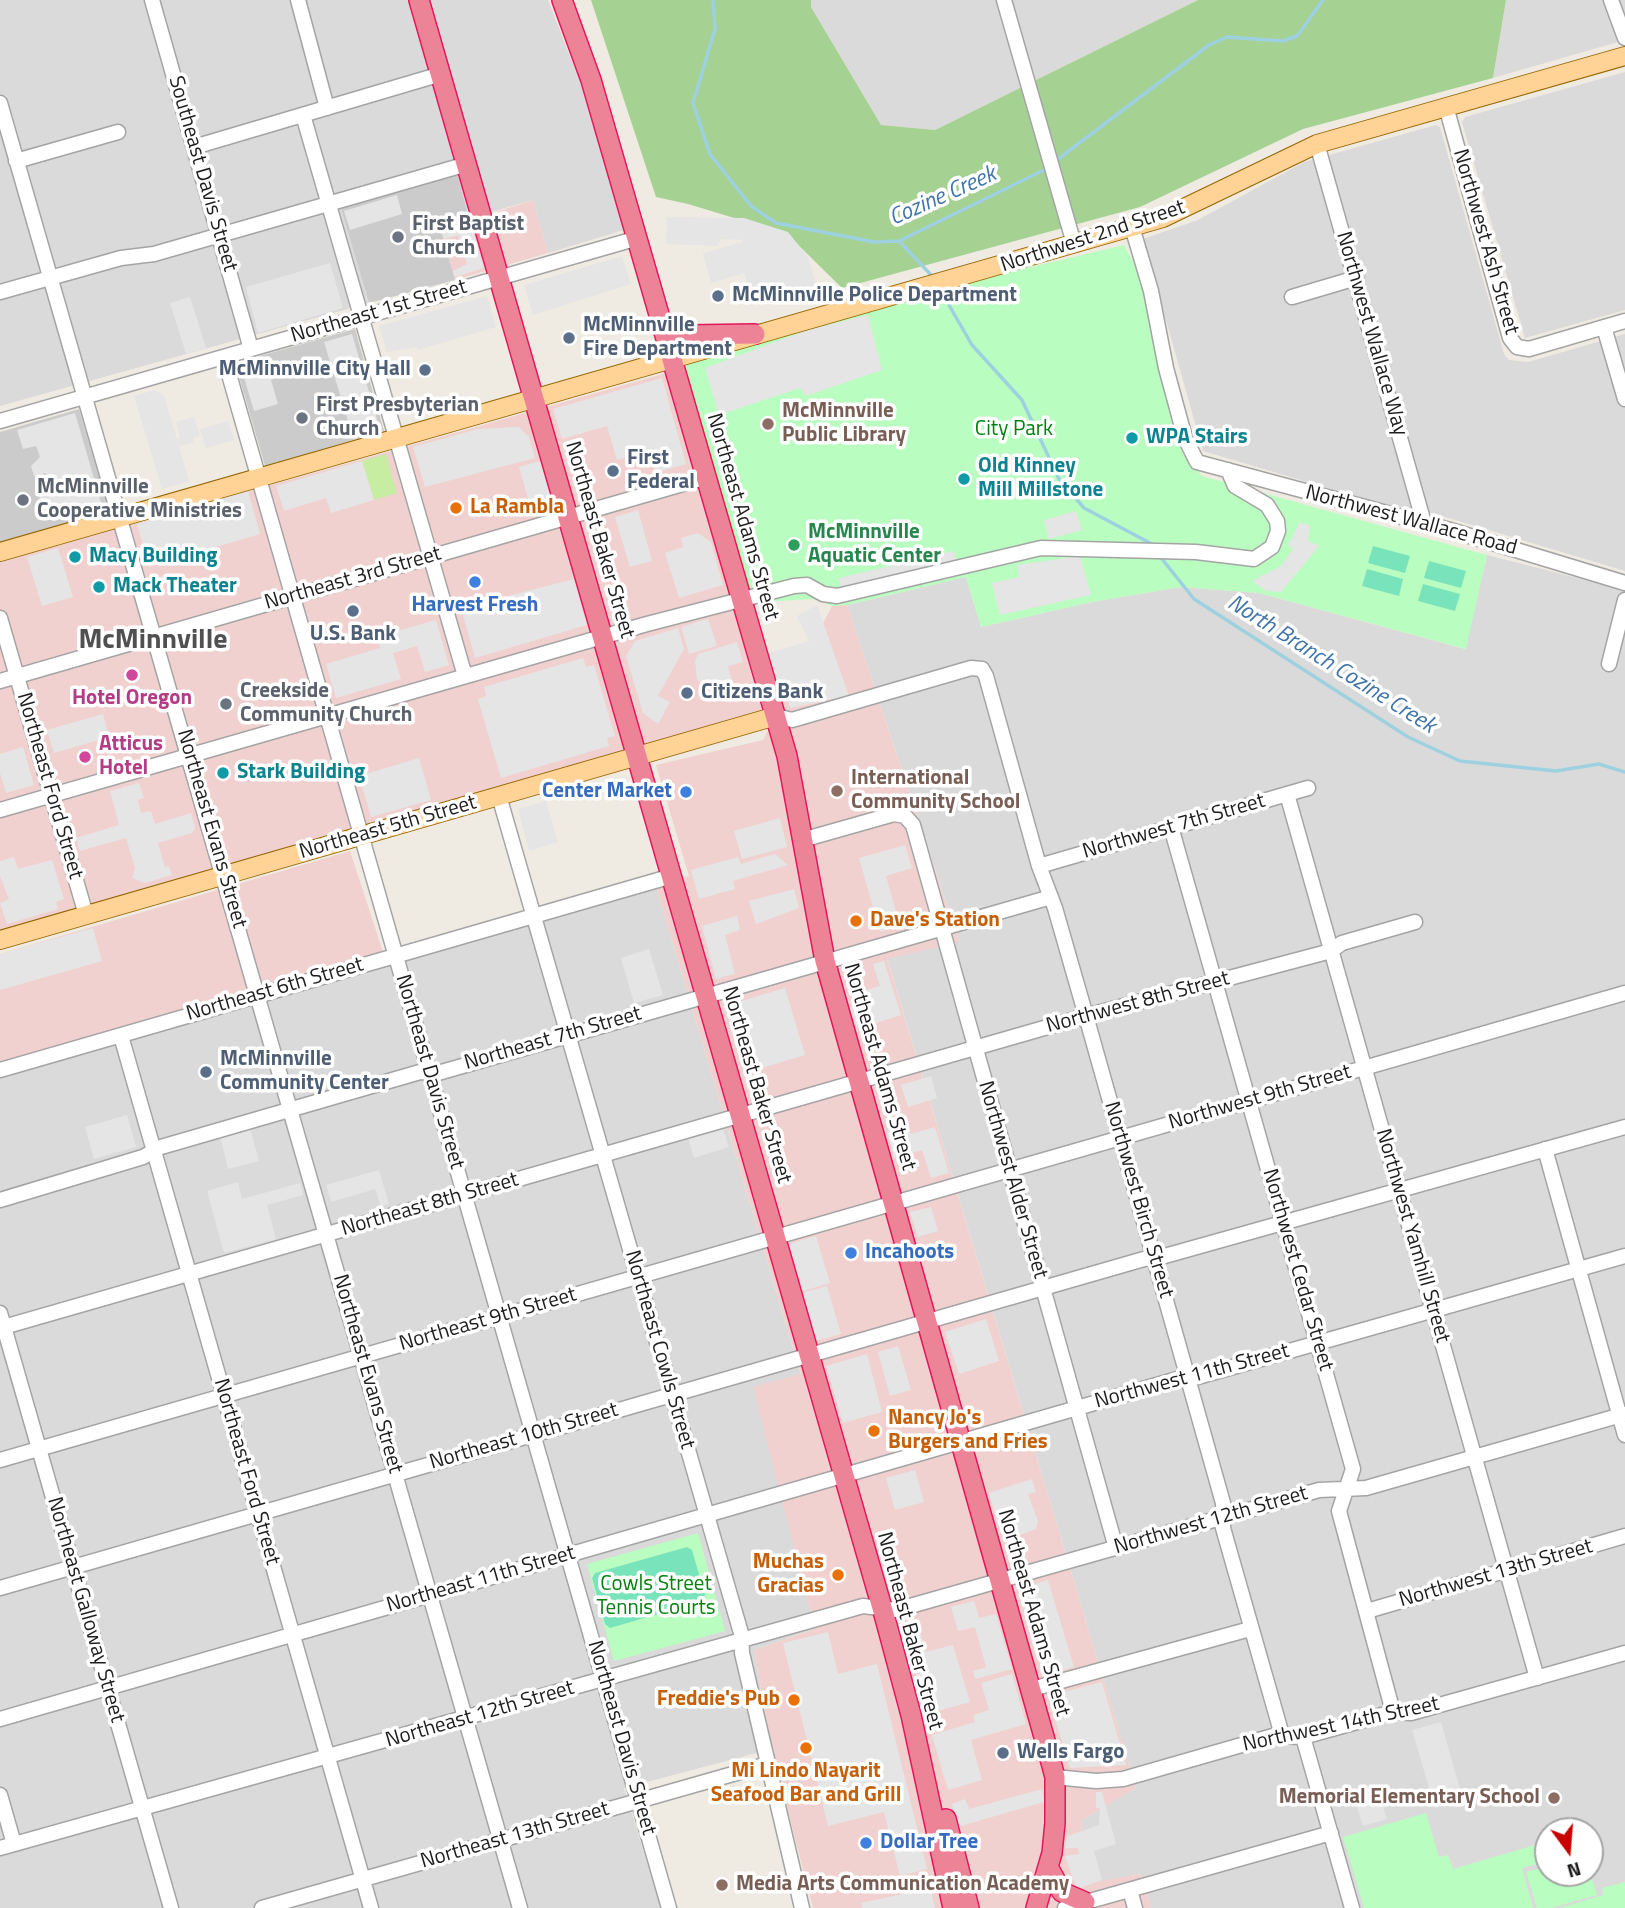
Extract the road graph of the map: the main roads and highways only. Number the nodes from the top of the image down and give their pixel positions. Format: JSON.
{"nodes":[{"id":1,"x":419,"y":0,"type":"edge"},
{"id":2,"x":562,"y":0,"type":"edge"},
{"id":3,"x":1625,"y":56,"type":"edge"},
{"id":4,"x":661,"y":319,"type":"junction"},
{"id":5,"x":755,"y":334,"type":"junction"},
{"id":6,"x":672,"y":358,"type":"junction"},
{"id":7,"x":535,"y":397,"type":"junction"},
{"id":8,"x":0,"y":552,"type":"edge"},
{"id":9,"x":776,"y":716,"type":"junction"},
{"id":10,"x":638,"y":757,"type":"junction"},
{"id":11,"x":0,"y":940,"type":"edge"},
{"id":12,"x":911,"y":1715,"type":"junction"},
{"id":13,"x":1048,"y":1867,"type":"junction"},
{"id":14,"x":1085,"y":1902,"type":"road end"},
{"id":15,"x":953,"y":1908,"type":"edge"},
{"id":16,"x":969,"y":1908,"type":"edge"},
{"id":17,"x":1036,"y":1908,"type":"edge"}],
"edges":[{"from":1,"to":7,"type":"highway","name":"Northeast Baker Street"},
{"from":2,"to":4,"type":"highway","name":"Northeast Adams Street"},
{"from":3,"to":5,"type":"main road","name":"Northwest 2nd Street"},
{"from":4,"to":5,"type":"highway"},
{"from":4,"to":6,"type":"highway","name":"Northeast Adams Street"},
{"from":5,"to":6,"type":"main road","name":"Northwest 2nd Street"},
{"from":6,"to":7,"type":"main road","name":"Northwest 2nd Street"},
{"from":6,"to":9,"type":"highway","name":"Northeast Adams Street"},
{"from":7,"to":8,"type":"main road","name":"Northwest 2nd Street"},
{"from":7,"to":10,"type":"highway","name":"Northeast Baker Street"},
{"from":9,"to":10,"type":"main road","name":"Northeast 5th Street"},
{"from":9,"to":13,"type":"highway","name":"Northeast Adams Street"},
{"from":10,"to":11,"type":"main road","name":"Northeast 5th Street"},
{"from":10,"to":12,"type":"highway","name":"Northeast Baker Street"},
{"from":12,"to":15,"type":"highway","name":"Northeast Baker Street"},
{"from":12,"to":16,"type":"highway"},
{"from":13,"to":14,"type":"highway"},
{"from":13,"to":17,"type":"highway","name":"Northeast Adams Street"}]}
